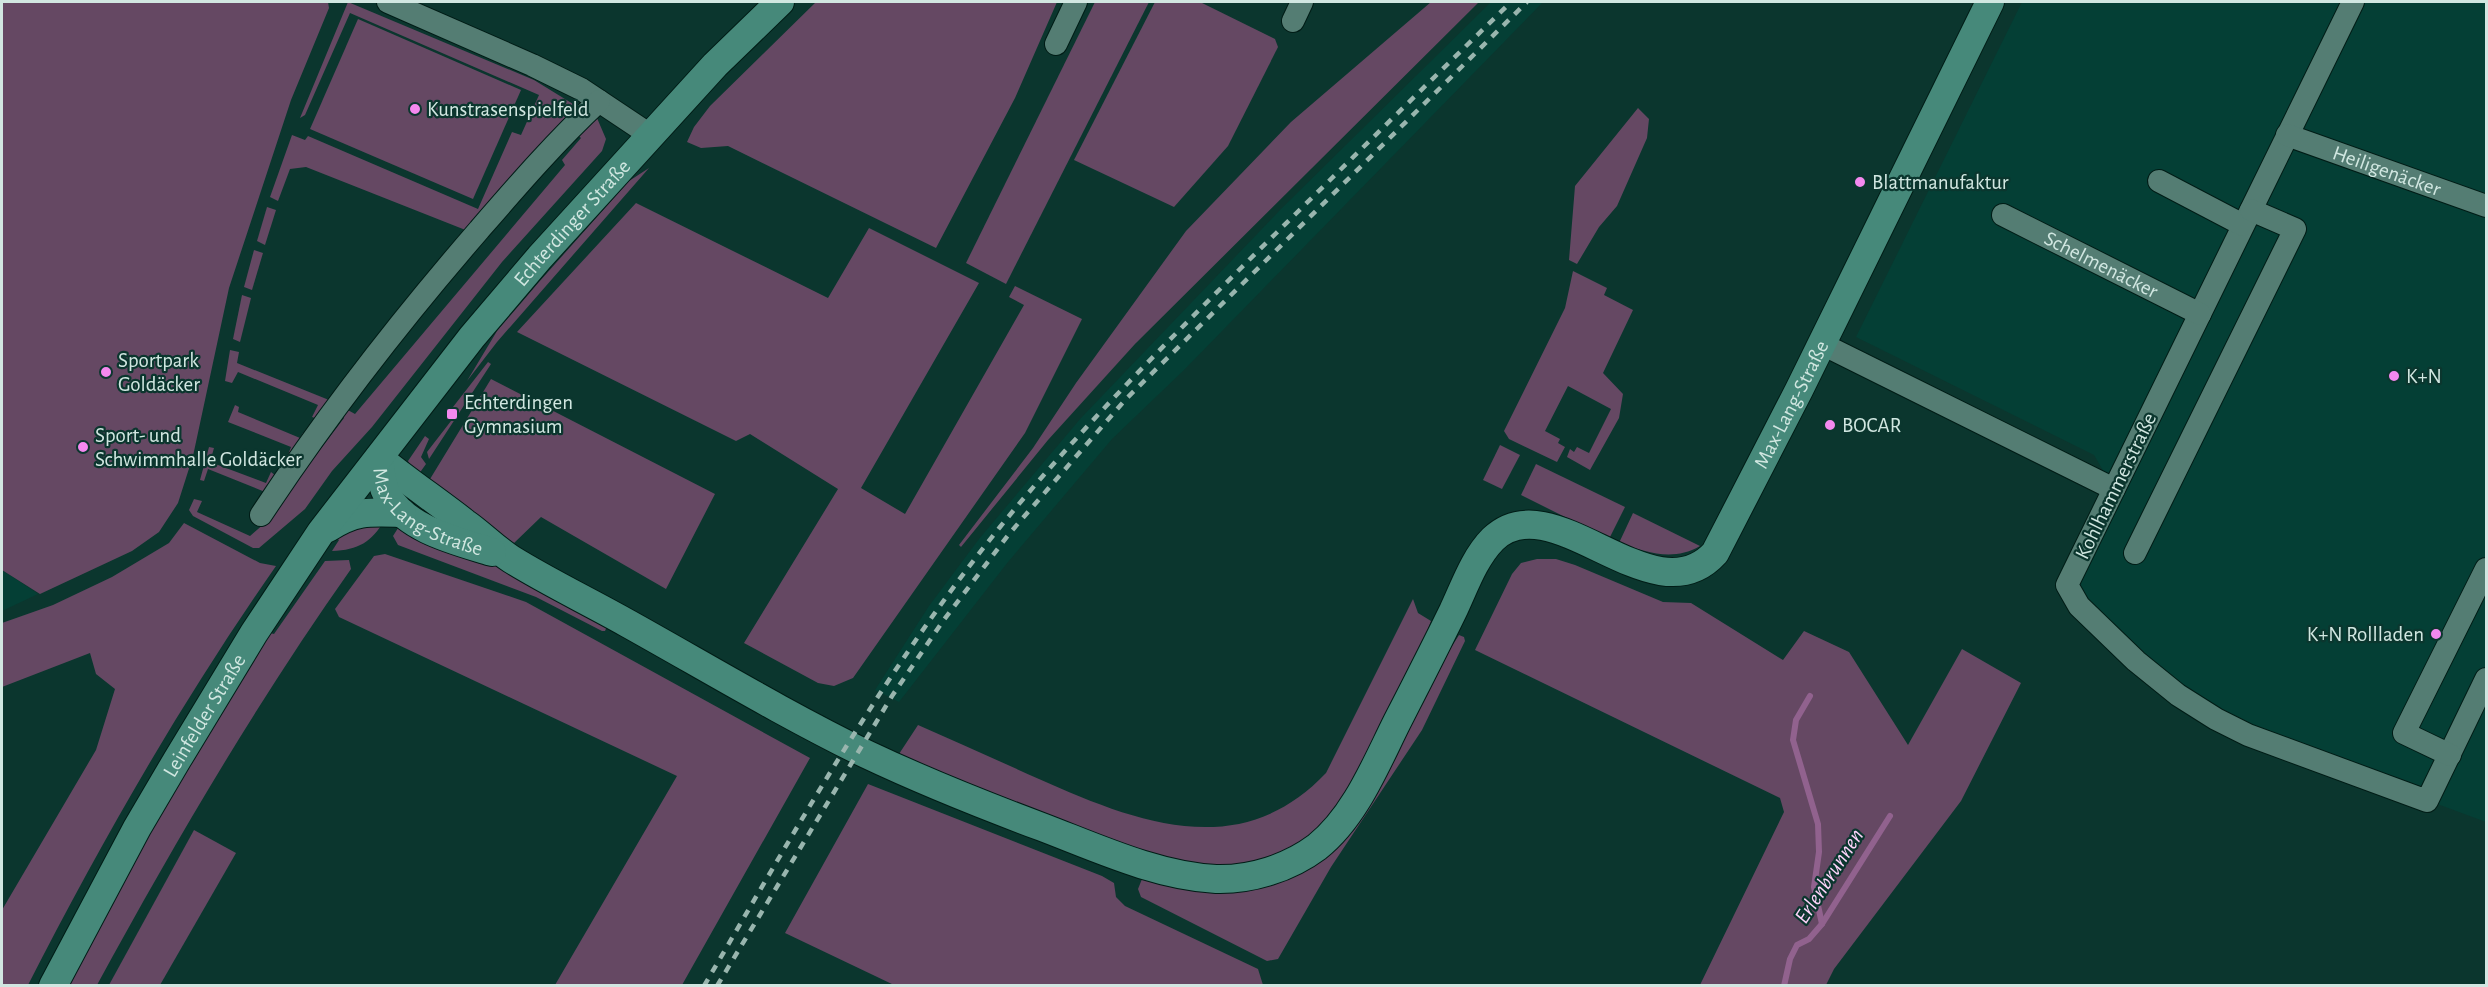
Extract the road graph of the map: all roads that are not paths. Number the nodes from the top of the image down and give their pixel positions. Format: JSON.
{"nodes":[{"id":1,"x":388,"y":2,"type":"edge"},
{"id":2,"x":780,"y":2,"type":"edge"},
{"id":3,"x":1076,"y":2,"type":"edge"},
{"id":4,"x":1990,"y":2,"type":"edge"},
{"id":5,"x":2350,"y":2,"type":"edge"},
{"id":6,"x":1056,"y":44,"type":"dead end"},
{"id":7,"x":599,"y":100,"type":"junction"},
{"id":8,"x":650,"y":135,"type":"junction"},
{"id":9,"x":2287,"y":135,"type":"junction"},
{"id":10,"x":2159,"y":181,"type":"dead end"},
{"id":11,"x":2487,"y":206,"type":"edge"},
{"id":12,"x":2003,"y":215,"type":"dead end"},
{"id":13,"x":2247,"y":217,"type":"junction"},
{"id":14,"x":2200,"y":314,"type":"junction"},
{"id":15,"x":1822,"y":344,"type":"junction"},
{"id":16,"x":379,"y":458,"type":"junction"},
{"id":17,"x":2114,"y":489,"type":"junction"},
{"id":18,"x":402,"y":513,"type":"junction"},
{"id":19,"x":261,"y":515,"type":"dead end"},
{"id":20,"x":323,"y":531,"type":"junction"},
{"id":21,"x":2135,"y":553,"type":"dead end"},
{"id":22,"x":508,"y":557,"type":"junction"},
{"id":23,"x":2487,"y":569,"type":"edge"},
{"id":24,"x":2487,"y":679,"type":"edge"},
{"id":25,"x":2450,"y":754,"type":"junction"},
{"id":26,"x":54,"y":986,"type":"edge"}],
"edges":[{"from":1,"to":7,"type":"street"},
{"from":2,"to":8,"type":"main road","name":"Echterdinger Straße"},
{"from":3,"to":6,"type":"street"},
{"from":4,"to":15,"type":"main road","name":"Max-Lang-Straße"},
{"from":5,"to":9,"type":"street","name":"Kohlhammerstraße"},
{"from":7,"to":8,"type":"street"},
{"from":7,"to":19,"type":"street"},
{"from":8,"to":16,"type":"main road","name":"Echterdinger Straße"},
{"from":9,"to":11,"type":"street","name":"Heiligenäcker"},
{"from":9,"to":13,"type":"street","name":"Kohlhammerstraße"},
{"from":10,"to":13,"type":"street"},
{"from":12,"to":14,"type":"street","name":"Schelmenäcker"},
{"from":13,"to":14,"type":"street","name":"Kohlhammerstraße"},
{"from":13,"to":21,"type":"street"},
{"from":14,"to":17,"type":"street","name":"Kohlhammerstraße"},
{"from":15,"to":17,"type":"street"},
{"from":15,"to":22,"type":"main road","name":"Max-Lang-Straße"},
{"from":16,"to":18,"type":"main road","name":"Max-Lang-Straße"},
{"from":16,"to":20,"type":"main road","name":"Leinfelder Straße"},
{"from":16,"to":22,"type":"main road","name":"Max-Lang-Straße"},
{"from":17,"to":25,"type":"street","name":"Kohlhammerstraße"},
{"from":18,"to":20,"type":"main road"},
{"from":18,"to":22,"type":"main road","name":"Max-Lang-Straße"},
{"from":20,"to":26,"type":"main road","name":"Leinfelder Straße"},
{"from":23,"to":25,"type":"street"},
{"from":24,"to":25,"type":"street"}]}
